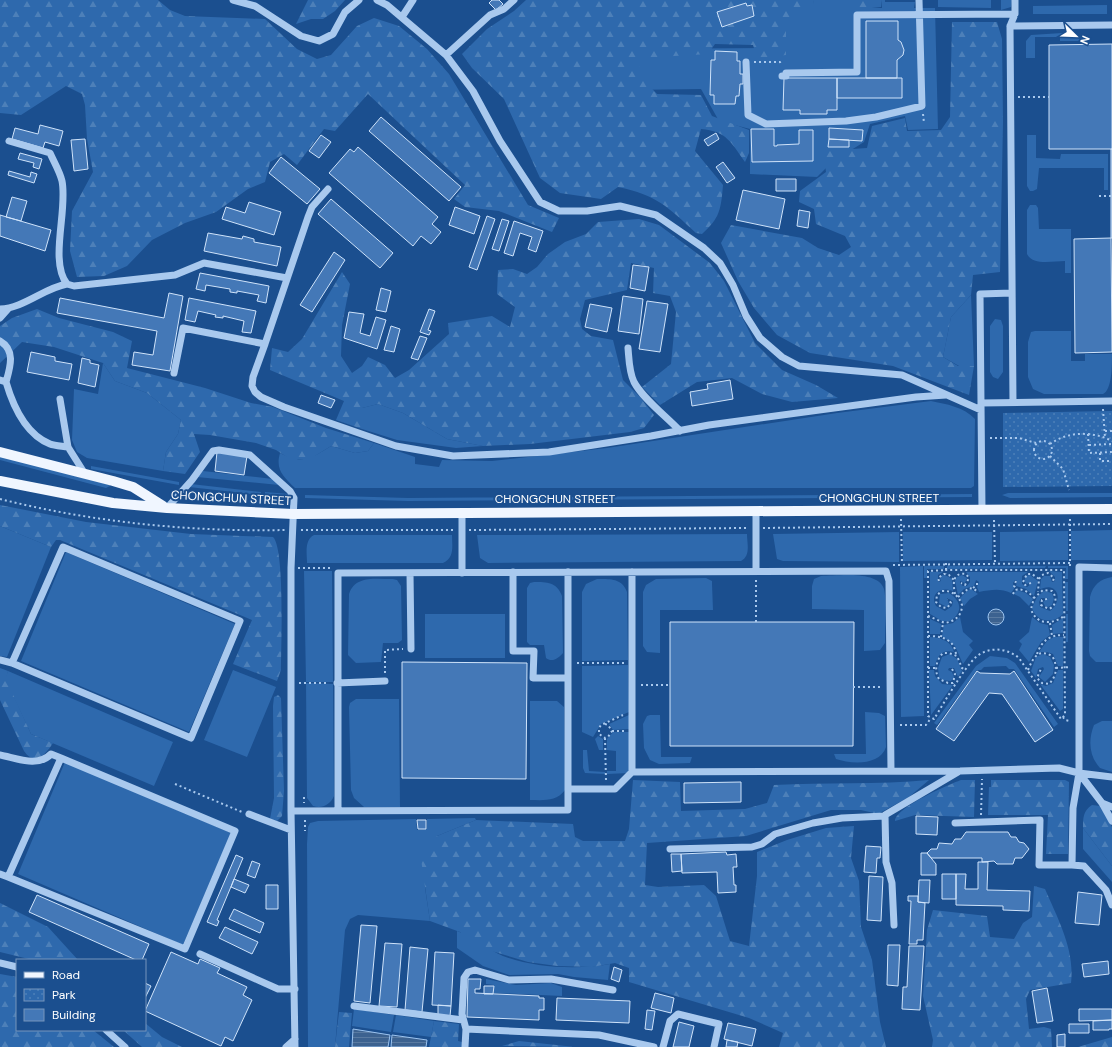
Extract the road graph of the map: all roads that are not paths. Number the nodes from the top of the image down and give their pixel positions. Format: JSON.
{"nodes":[{"id":1,"x":233,"y":0,"type":"edge"},
{"id":2,"x":359,"y":0,"type":"edge"},
{"id":3,"x":377,"y":0,"type":"edge"},
{"id":4,"x":413,"y":0,"type":"edge"},
{"id":5,"x":514,"y":0,"type":"edge"},
{"id":6,"x":918,"y":0,"type":"edge"},
{"id":7,"x":1015,"y":0,"type":"edge"},
{"id":8,"x":918,"y":14,"type":"junction"},
{"id":9,"x":1015,"y":14,"type":"junction"},
{"id":10,"x":402,"y":17,"type":"junction"},
{"id":11,"x":1112,"y":25,"type":"edge"},
{"id":12,"x":1010,"y":26,"type":"junction"},
{"id":13,"x":446,"y":55,"type":"junction"},
{"id":14,"x":746,"y":62,"type":"dead end"},
{"id":15,"x":782,"y":76,"type":"dead end"},
{"id":16,"x":9,"y":141,"type":"dead end"},
{"id":17,"x":328,"y":188,"type":"dead end"},
{"id":18,"x":287,"y":278,"type":"junction"},
{"id":19,"x":67,"y":284,"type":"junction"},
{"id":20,"x":1012,"y":293,"type":"junction"},
{"id":21,"x":0,"y":309,"type":"edge"},
{"id":22,"x":8,"y":309,"type":"junction"},
{"id":23,"x":0,"y":318,"type":"edge"},
{"id":24,"x":0,"y":341,"type":"edge"},
{"id":25,"x":265,"y":344,"type":"junction"},
{"id":26,"x":628,"y":348,"type":"dead end"},
{"id":27,"x":174,"y":373,"type":"dead end"},
{"id":28,"x":3,"y":381,"type":"edge"},
{"id":29,"x":946,"y":395,"type":"junction"},
{"id":30,"x":60,"y":399,"type":"dead end"},
{"id":31,"x":1112,"y":401,"type":"edge"},
{"id":32,"x":1012,"y":402,"type":"junction"},
{"id":33,"x":981,"y":406,"type":"junction"},
{"id":34,"x":680,"y":430,"type":"junction"},
{"id":35,"x":68,"y":447,"type":"junction"},
{"id":36,"x":0,"y":452,"type":"edge"},
{"id":37,"x":85,"y":474,"type":"junction"},
{"id":38,"x":0,"y":481,"type":"edge"},
{"id":39,"x":167,"y":508,"type":"junction"},
{"id":40,"x":1112,"y":509,"type":"edge"},
{"id":41,"x":982,"y":510,"type":"junction"},
{"id":42,"x":756,"y":511,"type":"junction"},
{"id":43,"x":462,"y":512,"type":"junction"},
{"id":44,"x":293,"y":514,"type":"junction"},
{"id":45,"x":1112,"y":568,"type":"edge"},
{"id":46,"x":756,"y":571,"type":"junction"},
{"id":47,"x":462,"y":572,"type":"junction"},
{"id":48,"x":513,"y":572,"type":"junction"},
{"id":49,"x":568,"y":572,"type":"junction"},
{"id":50,"x":632,"y":572,"type":"junction"},
{"id":51,"x":410,"y":573,"type":"junction"},
{"id":52,"x":411,"y":649,"type":"road end"},
{"id":53,"x":0,"y":660,"type":"edge"},
{"id":54,"x":12,"y":663,"type":"junction"},
{"id":55,"x":568,"y":678,"type":"junction"},
{"id":56,"x":385,"y":681,"type":"road end"},
{"id":57,"x":337,"y":683,"type":"junction"},
{"id":58,"x":0,"y":755,"type":"edge"},
{"id":59,"x":61,"y":758,"type":"junction"},
{"id":60,"x":891,"y":771,"type":"junction"},
{"id":61,"x":960,"y":771,"type":"junction"},
{"id":62,"x":632,"y":772,"type":"junction"},
{"id":63,"x":1080,"y":773,"type":"junction"},
{"id":64,"x":1112,"y":777,"type":"edge"},
{"id":65,"x":568,"y":789,"type":"junction"},
{"id":66,"x":1102,"y":803,"type":"junction"},
{"id":67,"x":1112,"y":806,"type":"edge"},
{"id":68,"x":1112,"y":810,"type":"edge"},
{"id":69,"x":291,"y":811,"type":"junction"},
{"id":70,"x":338,"y":811,"type":"junction"},
{"id":71,"x":249,"y":814,"type":"road end"},
{"id":72,"x":885,"y":816,"type":"junction"},
{"id":73,"x":1112,"y":820,"type":"edge"},
{"id":74,"x":955,"y":823,"type":"dead end"},
{"id":75,"x":291,"y":830,"type":"junction"},
{"id":76,"x":670,"y":849,"type":"dead end"},
{"id":77,"x":1072,"y":866,"type":"junction"},
{"id":78,"x":0,"y":874,"type":"edge"},
{"id":79,"x":8,"y":877,"type":"junction"},
{"id":80,"x":1112,"y":905,"type":"edge"},
{"id":81,"x":894,"y":925,"type":"dead end"},
{"id":82,"x":200,"y":954,"type":"dead end"},
{"id":83,"x":0,"y":963,"type":"edge"},
{"id":84,"x":16,"y":967,"type":"edge"},
{"id":85,"x":295,"y":989,"type":"junction"},
{"id":86,"x":613,"y":990,"type":"dead end"},
{"id":87,"x":354,"y":1006,"type":"dead end"},
{"id":88,"x":463,"y":1020,"type":"junction"},
{"id":89,"x":466,"y":1029,"type":"junction"},
{"id":90,"x":107,"y":1031,"type":"edge"},
{"id":91,"x":295,"y":1039,"type":"junction"},
{"id":92,"x":124,"y":1047,"type":"edge"},
{"id":93,"x":286,"y":1047,"type":"edge"},
{"id":94,"x":295,"y":1047,"type":"edge"},
{"id":95,"x":466,"y":1047,"type":"edge"},
{"id":96,"x":654,"y":1047,"type":"edge"},
{"id":97,"x":663,"y":1047,"type":"edge"},
{"id":98,"x":714,"y":1047,"type":"edge"}],
"edges":[{"from":1,"to":2,"type":"street"},
{"from":3,"to":10,"type":"street"},
{"from":4,"to":10,"type":"street"},
{"from":5,"to":13,"type":"street"},
{"from":6,"to":8,"type":"street"},
{"from":7,"to":9,"type":"street"},
{"from":8,"to":9,"type":"street"},
{"from":8,"to":14,"type":"street"},
{"from":8,"to":15,"type":"street"},
{"from":9,"to":12,"type":"street"},
{"from":10,"to":13,"type":"street"},
{"from":11,"to":12,"type":"street"},
{"from":12,"to":20,"type":"street"},
{"from":13,"to":29,"type":"street"},
{"from":16,"to":19,"type":"street"},
{"from":17,"to":18,"type":"street"},
{"from":18,"to":19,"type":"street"},
{"from":18,"to":25,"type":"street"},
{"from":19,"to":22,"type":"street"},
{"from":20,"to":32,"type":"street"},
{"from":20,"to":33,"type":"street"},
{"from":21,"to":22,"type":"street"},
{"from":22,"to":23,"type":"street"},
{"from":24,"to":28,"type":"street"},
{"from":25,"to":27,"type":"street"},
{"from":25,"to":34,"type":"street"},
{"from":26,"to":34,"type":"street"},
{"from":28,"to":35,"type":"street"},
{"from":29,"to":33,"type":"street"},
{"from":29,"to":34,"type":"street"},
{"from":30,"to":35,"type":"street"},
{"from":31,"to":32,"type":"street"},
{"from":32,"to":33,"type":"street"},
{"from":33,"to":41,"type":"street"},
{"from":35,"to":37,"type":"street"},
{"from":36,"to":37,"type":"main road"},
{"from":37,"to":39,"type":"main road"},
{"from":38,"to":39,"type":"main road","name":"CHONGCHUN STREET"},
{"from":39,"to":44,"type":"main road","name":"CHONGCHUN STREET"},
{"from":39,"to":44,"type":"street"},
{"from":40,"to":41,"type":"main road","name":"CHONGCHUN STREET"},
{"from":41,"to":42,"type":"main road","name":"CHONGCHUN STREET"},
{"from":42,"to":43,"type":"main road","name":"CHONGCHUN STREET"},
{"from":42,"to":46,"type":"street"},
{"from":43,"to":44,"type":"main road","name":"CHONGCHUN STREET"},
{"from":43,"to":47,"type":"street"},
{"from":44,"to":69,"type":"street"},
{"from":45,"to":63,"type":"street"},
{"from":46,"to":50,"type":"street"},
{"from":46,"to":60,"type":"street"},
{"from":47,"to":48,"type":"street"},
{"from":47,"to":51,"type":"street"},
{"from":48,"to":49,"type":"street"},
{"from":48,"to":55,"type":"street"},
{"from":49,"to":50,"type":"street"},
{"from":49,"to":55,"type":"street"},
{"from":50,"to":62,"type":"street"},
{"from":51,"to":52,"type":"street"},
{"from":51,"to":57,"type":"street"},
{"from":53,"to":54,"type":"street"},
{"from":54,"to":54,"type":"street"},
{"from":55,"to":65,"type":"street"},
{"from":56,"to":57,"type":"street"},
{"from":57,"to":70,"type":"street"},
{"from":58,"to":59,"type":"street"},
{"from":59,"to":79,"type":"street"},
{"from":59,"to":79,"type":"street"},
{"from":60,"to":61,"type":"street"},
{"from":60,"to":62,"type":"street"},
{"from":61,"to":63,"type":"street"},
{"from":61,"to":72,"type":"street"},
{"from":62,"to":65,"type":"street"},
{"from":63,"to":64,"type":"street"},
{"from":63,"to":66,"type":"street"},
{"from":63,"to":77,"type":"street"},
{"from":65,"to":70,"type":"street"},
{"from":66,"to":67,"type":"street"},
{"from":66,"to":68,"type":"street"},
{"from":66,"to":73,"type":"street"},
{"from":69,"to":70,"type":"street"},
{"from":69,"to":75,"type":"street"},
{"from":71,"to":75,"type":"street"},
{"from":72,"to":76,"type":"street"},
{"from":72,"to":81,"type":"street"},
{"from":74,"to":77,"type":"street"},
{"from":75,"to":85,"type":"street"},
{"from":77,"to":80,"type":"street"},
{"from":78,"to":79,"type":"street"},
{"from":82,"to":85,"type":"street"},
{"from":83,"to":84,"type":"street"},
{"from":85,"to":91,"type":"street"},
{"from":86,"to":88,"type":"street"},
{"from":87,"to":88,"type":"street"},
{"from":88,"to":89,"type":"street"},
{"from":89,"to":95,"type":"street"},
{"from":89,"to":96,"type":"street"},
{"from":90,"to":92,"type":"street"},
{"from":91,"to":93,"type":"street"},
{"from":91,"to":94,"type":"street"},
{"from":97,"to":98,"type":"street"}]}
